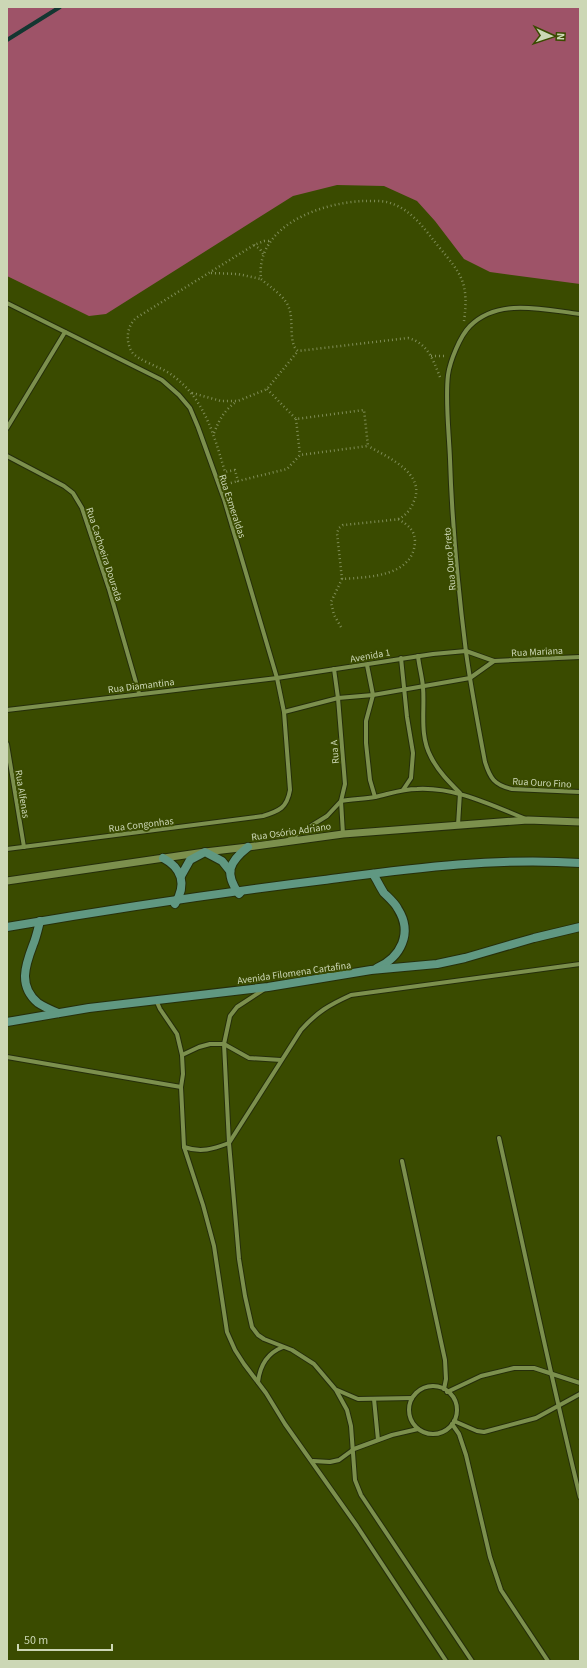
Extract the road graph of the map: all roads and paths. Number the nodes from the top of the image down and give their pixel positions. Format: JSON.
{"nodes":[{"id":1,"x":270,"y":241,"type":"junction"},
{"id":2,"x":254,"y":245,"type":"junction"},
{"id":3,"x":263,"y":255,"type":"junction"},
{"id":4,"x":211,"y":273,"type":"junction"},
{"id":5,"x":261,"y":279,"type":"junction"},
{"id":6,"x":7,"y":303,"type":"edge"},
{"id":7,"x":580,"y":314,"type":"edge"},
{"id":8,"x":65,"y":332,"type":"junction"},
{"id":9,"x":462,"y":339,"type":"junction"},
{"id":10,"x":298,"y":351,"type":"junction"},
{"id":11,"x":431,"y":356,"type":"junction"},
{"id":12,"x":453,"y":356,"type":"junction"},
{"id":13,"x":267,"y":389,"type":"junction"},
{"id":14,"x":191,"y":393,"type":"junction"},
{"id":15,"x":448,"y":397,"type":"junction"},
{"id":16,"x":238,"y":401,"type":"junction"},
{"id":17,"x":296,"y":419,"type":"junction"},
{"id":18,"x":7,"y":428,"type":"edge"},
{"id":19,"x":214,"y":434,"type":"junction"},
{"id":20,"x":368,"y":446,"type":"junction"},
{"id":21,"x":300,"y":454,"type":"junction"},
{"id":22,"x":7,"y":456,"type":"edge"},
{"id":23,"x":398,"y":519,"type":"junction"},
{"id":24,"x":342,"y":579,"type":"junction"},
{"id":25,"x":341,"y":627,"type":"dead end"},
{"id":26,"x":466,"y":651,"type":"junction"},
{"id":27,"x":418,"y":656,"type":"junction"},
{"id":28,"x":580,"y":657,"type":"edge"},
{"id":29,"x":401,"y":658,"type":"junction"},
{"id":30,"x":494,"y":661,"type":"junction"},
{"id":31,"x":367,"y":665,"type":"junction"},
{"id":32,"x":334,"y":669,"type":"junction"},
{"id":33,"x":277,"y":678,"type":"junction"},
{"id":34,"x":470,"y":678,"type":"junction"},
{"id":35,"x":423,"y":687,"type":"junction"},
{"id":36,"x":405,"y":689,"type":"junction"},
{"id":37,"x":139,"y":694,"type":"junction"},
{"id":38,"x":373,"y":695,"type":"junction"},
{"id":39,"x":338,"y":698,"type":"junction"},
{"id":40,"x":7,"y":710,"type":"edge"},
{"id":41,"x":284,"y":712,"type":"junction"},
{"id":42,"x":7,"y":744,"type":"edge"},
{"id":43,"x":502,"y":787,"type":"joint"},
{"id":44,"x":403,"y":790,"type":"junction"},
{"id":45,"x":580,"y":792,"type":"edge"},
{"id":46,"x":460,"y":793,"type":"junction"},
{"id":47,"x":375,"y":797,"type":"junction"},
{"id":48,"x":342,"y":801,"type":"junction"},
{"id":49,"x":275,"y":812,"type":"joint"},
{"id":50,"x":528,"y":820,"type":"junction"},
{"id":51,"x":580,"y":822,"type":"edge"},
{"id":52,"x":458,"y":825,"type":"junction"},
{"id":53,"x":343,"y":834,"type":"junction"},
{"id":54,"x":284,"y":842,"type":"junction"},
{"id":55,"x":24,"y":847,"type":"junction"},
{"id":56,"x":248,"y":847,"type":"junction"},
{"id":57,"x":7,"y":849,"type":"edge"},
{"id":58,"x":205,"y":852,"type":"junction"},
{"id":59,"x":163,"y":858,"type":"junction"},
{"id":60,"x":580,"y":863,"type":"edge"},
{"id":61,"x":230,"y":871,"type":"junction"},
{"id":62,"x":373,"y":874,"type":"junction"},
{"id":63,"x":181,"y":876,"type":"junction"},
{"id":64,"x":7,"y":881,"type":"edge"},
{"id":65,"x":244,"y":890,"type":"junction"},
{"id":66,"x":164,"y":902,"type":"junction"},
{"id":67,"x":40,"y":921,"type":"junction"},
{"id":68,"x":7,"y":927,"type":"edge"},
{"id":69,"x":580,"y":927,"type":"edge"},
{"id":70,"x":580,"y":964,"type":"edge"},
{"id":71,"x":371,"y":970,"type":"junction"},
{"id":72,"x":268,"y":987,"type":"junction"},
{"id":73,"x":156,"y":1000,"type":"junction"},
{"id":74,"x":58,"y":1013,"type":"junction"},
{"id":75,"x":7,"y":1022,"type":"edge"},
{"id":76,"x":224,"y":1044,"type":"junction"},
{"id":77,"x":182,"y":1055,"type":"junction"},
{"id":78,"x":7,"y":1057,"type":"edge"},
{"id":79,"x":281,"y":1060,"type":"junction"},
{"id":80,"x":181,"y":1087,"type":"junction"},
{"id":81,"x":499,"y":1138,"type":"dead end"},
{"id":82,"x":229,"y":1143,"type":"junction"},
{"id":83,"x":184,"y":1147,"type":"junction"},
{"id":84,"x":402,"y":1161,"type":"dead end"},
{"id":85,"x":283,"y":1346,"type":"junction"},
{"id":86,"x":553,"y":1375,"type":"junction"},
{"id":87,"x":258,"y":1382,"type":"junction"},
{"id":88,"x":580,"y":1384,"type":"edge"},
{"id":89,"x":336,"y":1390,"type":"junction"},
{"id":90,"x":445,"y":1390,"type":"junction"},
{"id":91,"x":580,"y":1394,"type":"edge"},
{"id":92,"x":412,"y":1398,"type":"junction"},
{"id":93,"x":374,"y":1399,"type":"junction"},
{"id":94,"x":558,"y":1406,"type":"junction"},
{"id":95,"x":453,"y":1422,"type":"junction"},
{"id":96,"x":418,"y":1429,"type":"junction"},
{"id":97,"x":378,"y":1440,"type":"junction"},
{"id":98,"x":354,"y":1449,"type":"junction"},
{"id":99,"x":312,"y":1461,"type":"junction"},
{"id":100,"x":580,"y":1497,"type":"edge"},
{"id":101,"x":446,"y":1661,"type":"edge"},
{"id":102,"x":472,"y":1661,"type":"edge"},
{"id":103,"x":548,"y":1661,"type":"edge"}],
"edges":[{"from":1,"to":2,"type":"path"},
{"from":1,"to":3,"type":"path"},
{"from":1,"to":9,"type":"path"},
{"from":2,"to":3,"type":"path"},
{"from":2,"to":4,"type":"path"},
{"from":3,"to":5,"type":"path"},
{"from":4,"to":5,"type":"path"},
{"from":4,"to":14,"type":"path"},
{"from":5,"to":10,"type":"path"},
{"from":6,"to":8,"type":"street","name":"Rua Esmeraldas"},
{"from":7,"to":9,"type":"street","name":"Rua Ouro Preto"},
{"from":8,"to":18,"type":"street"},
{"from":8,"to":33,"type":"street","name":"Rua Esmeraldas"},
{"from":9,"to":12,"type":"street","name":"Rua Ouro Preto"},
{"from":10,"to":11,"type":"path"},
{"from":10,"to":13,"type":"path"},
{"from":11,"to":12,"type":"path"},
{"from":11,"to":15,"type":"path"},
{"from":12,"to":15,"type":"street","name":"Rua Ouro Preto"},
{"from":13,"to":16,"type":"path"},
{"from":13,"to":17,"type":"path"},
{"from":14,"to":16,"type":"path"},
{"from":14,"to":19,"type":"path"},
{"from":15,"to":26,"type":"street","name":"Rua Ouro Preto"},
{"from":16,"to":19,"type":"path"},
{"from":17,"to":20,"type":"path"},
{"from":17,"to":21,"type":"path"},
{"from":19,"to":21,"type":"path"},
{"from":20,"to":21,"type":"path"},
{"from":20,"to":23,"type":"path"},
{"from":22,"to":37,"type":"street","name":"Rua Cachoeira Dourada"},
{"from":23,"to":24,"type":"path"},
{"from":23,"to":24,"type":"path"},
{"from":24,"to":25,"type":"path"},
{"from":26,"to":27,"type":"street","name":"Avenida 1"},
{"from":26,"to":30,"type":"street","name":"Rua Mariana"},
{"from":26,"to":34,"type":"street","name":"Rua Ouro Preto"},
{"from":27,"to":29,"type":"street","name":"Avenida 1"},
{"from":27,"to":35,"type":"street"},
{"from":28,"to":30,"type":"street","name":"Rua Mariana"},
{"from":29,"to":31,"type":"street","name":"Avenida 1"},
{"from":29,"to":36,"type":"street"},
{"from":30,"to":34,"type":"street"},
{"from":31,"to":32,"type":"street","name":"Avenida 1"},
{"from":31,"to":38,"type":"street"},
{"from":32,"to":33,"type":"street","name":"Avenida 1"},
{"from":32,"to":39,"type":"street","name":"Rua A"},
{"from":33,"to":37,"type":"street","name":"Rua Diamantina"},
{"from":33,"to":41,"type":"street","name":"Rua Esmeraldas"},
{"from":34,"to":35,"type":"street"},
{"from":34,"to":43,"type":"street","name":"Rua Ouro Preto"},
{"from":35,"to":36,"type":"street"},
{"from":35,"to":46,"type":"street"},
{"from":36,"to":38,"type":"street"},
{"from":36,"to":44,"type":"street"},
{"from":37,"to":40,"type":"street","name":"Rua Diamantina"},
{"from":38,"to":39,"type":"street"},
{"from":38,"to":47,"type":"street"},
{"from":39,"to":41,"type":"street"},
{"from":39,"to":48,"type":"street","name":"Rua A"},
{"from":41,"to":49,"type":"street","name":"Rua Esmeraldas"},
{"from":42,"to":55,"type":"street","name":"Rua Alfenas"},
{"from":43,"to":45,"type":"street","name":"Rua Ouro Fino"},
{"from":44,"to":46,"type":"street"},
{"from":44,"to":47,"type":"street"},
{"from":46,"to":50,"type":"street"},
{"from":46,"to":52,"type":"street"},
{"from":47,"to":48,"type":"street"},
{"from":48,"to":53,"type":"street","name":"Rua A"},
{"from":48,"to":54,"type":"street"},
{"from":49,"to":55,"type":"street","name":"Rua Congonhas"},
{"from":50,"to":51,"type":"street","name":"Rua Osório Adriano"},
{"from":50,"to":52,"type":"street","name":"Rua Osório Adriano"},
{"from":52,"to":53,"type":"street","name":"Rua Osório Adriano"},
{"from":53,"to":54,"type":"street","name":"Rua Osório Adriano"},
{"from":54,"to":56,"type":"street","name":"Rua Osório Adriano"},
{"from":55,"to":57,"type":"street","name":"Rua Congonhas"},
{"from":56,"to":58,"type":"street","name":"Rua Osório Adriano"},
{"from":56,"to":61,"type":"main road"},
{"from":58,"to":59,"type":"street","name":"Rua Osório Adriano"},
{"from":58,"to":61,"type":"main road"},
{"from":58,"to":63,"type":"main road"},
{"from":59,"to":63,"type":"main road"},
{"from":59,"to":64,"type":"street","name":"Rua Osório Adriano"},
{"from":60,"to":62,"type":"main road"},
{"from":61,"to":65,"type":"main road"},
{"from":62,"to":65,"type":"main road"},
{"from":62,"to":71,"type":"main road"},
{"from":63,"to":66,"type":"main road"},
{"from":65,"to":66,"type":"main road"},
{"from":66,"to":67,"type":"main road"},
{"from":67,"to":68,"type":"main road"},
{"from":67,"to":74,"type":"main road"},
{"from":69,"to":71,"type":"main road","name":"Avenida Filomena Cartafina"},
{"from":70,"to":79,"type":"street"},
{"from":71,"to":72,"type":"main road","name":"Avenida Filomena Cartafina"},
{"from":72,"to":73,"type":"main road","name":"Avenida Filomena Cartafina"},
{"from":72,"to":76,"type":"street"},
{"from":73,"to":74,"type":"main road","name":"Avenida Filomena Cartafina"},
{"from":73,"to":77,"type":"street"},
{"from":74,"to":75,"type":"main road","name":"Avenida Filomena Cartafina"},
{"from":76,"to":77,"type":"street"},
{"from":76,"to":79,"type":"street"},
{"from":76,"to":82,"type":"street"},
{"from":77,"to":80,"type":"street"},
{"from":78,"to":80,"type":"street"},
{"from":79,"to":82,"type":"street"},
{"from":80,"to":83,"type":"street"},
{"from":81,"to":86,"type":"street"},
{"from":82,"to":83,"type":"street"},
{"from":82,"to":85,"type":"street"},
{"from":83,"to":87,"type":"street"},
{"from":84,"to":90,"type":"street"},
{"from":85,"to":87,"type":"street"},
{"from":85,"to":89,"type":"street"},
{"from":86,"to":88,"type":"street"},
{"from":86,"to":90,"type":"street"},
{"from":86,"to":94,"type":"street"},
{"from":87,"to":99,"type":"street"},
{"from":89,"to":93,"type":"street"},
{"from":89,"to":98,"type":"street"},
{"from":90,"to":92,"type":"street"},
{"from":90,"to":95,"type":"street"},
{"from":91,"to":94,"type":"street"},
{"from":92,"to":93,"type":"street"},
{"from":92,"to":96,"type":"street"},
{"from":93,"to":97,"type":"street"},
{"from":94,"to":95,"type":"street"},
{"from":94,"to":100,"type":"street"},
{"from":95,"to":96,"type":"street"},
{"from":95,"to":103,"type":"street"},
{"from":96,"to":97,"type":"street"},
{"from":97,"to":98,"type":"street"},
{"from":98,"to":99,"type":"street"},
{"from":98,"to":102,"type":"street"},
{"from":99,"to":101,"type":"street"}]}
